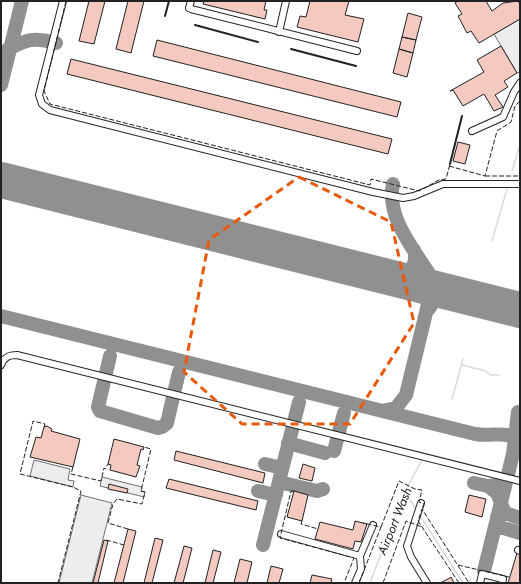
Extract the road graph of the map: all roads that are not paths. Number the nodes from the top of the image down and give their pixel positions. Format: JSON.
{"nodes":[{"id":1,"x":63,"y":1,"type":"edge"},
{"id":2,"x":191,"y":1,"type":"edge"},
{"id":3,"x":286,"y":1,"type":"edge"},
{"id":4,"x":279,"y":32,"type":"junction"},
{"id":5,"x":357,"y":51,"type":"dead end"},
{"id":6,"x":520,"y":83,"type":"edge"},
{"id":7,"x":472,"y":131,"type":"dead end"},
{"id":8,"x":520,"y":184,"type":"edge"},
{"id":9,"x":1,"y":365,"type":"edge"},
{"id":10,"x":520,"y":481,"type":"edge"},
{"id":11,"x":421,"y":503,"type":"dead end"},
{"id":12,"x":373,"y":524,"type":"dead end"},
{"id":13,"x":281,"y":534,"type":"dead end"},
{"id":14,"x":358,"y":555,"type":"junction"},
{"id":15,"x":355,"y":583,"type":"edge"},
{"id":16,"x":427,"y":583,"type":"edge"},
{"id":17,"x":480,"y":583,"type":"edge"},
{"id":18,"x":502,"y":583,"type":"edge"}],
"edges":[{"from":1,"to":8,"type":"street"},
{"from":2,"to":4,"type":"street"},
{"from":3,"to":4,"type":"street"},
{"from":4,"to":5,"type":"street"},
{"from":6,"to":7,"type":"street"},
{"from":9,"to":10,"type":"street"},
{"from":11,"to":16,"type":"street"},
{"from":12,"to":14,"type":"street"},
{"from":13,"to":14,"type":"street"},
{"from":14,"to":15,"type":"street"},
{"from":17,"to":18,"type":"street"}]}
